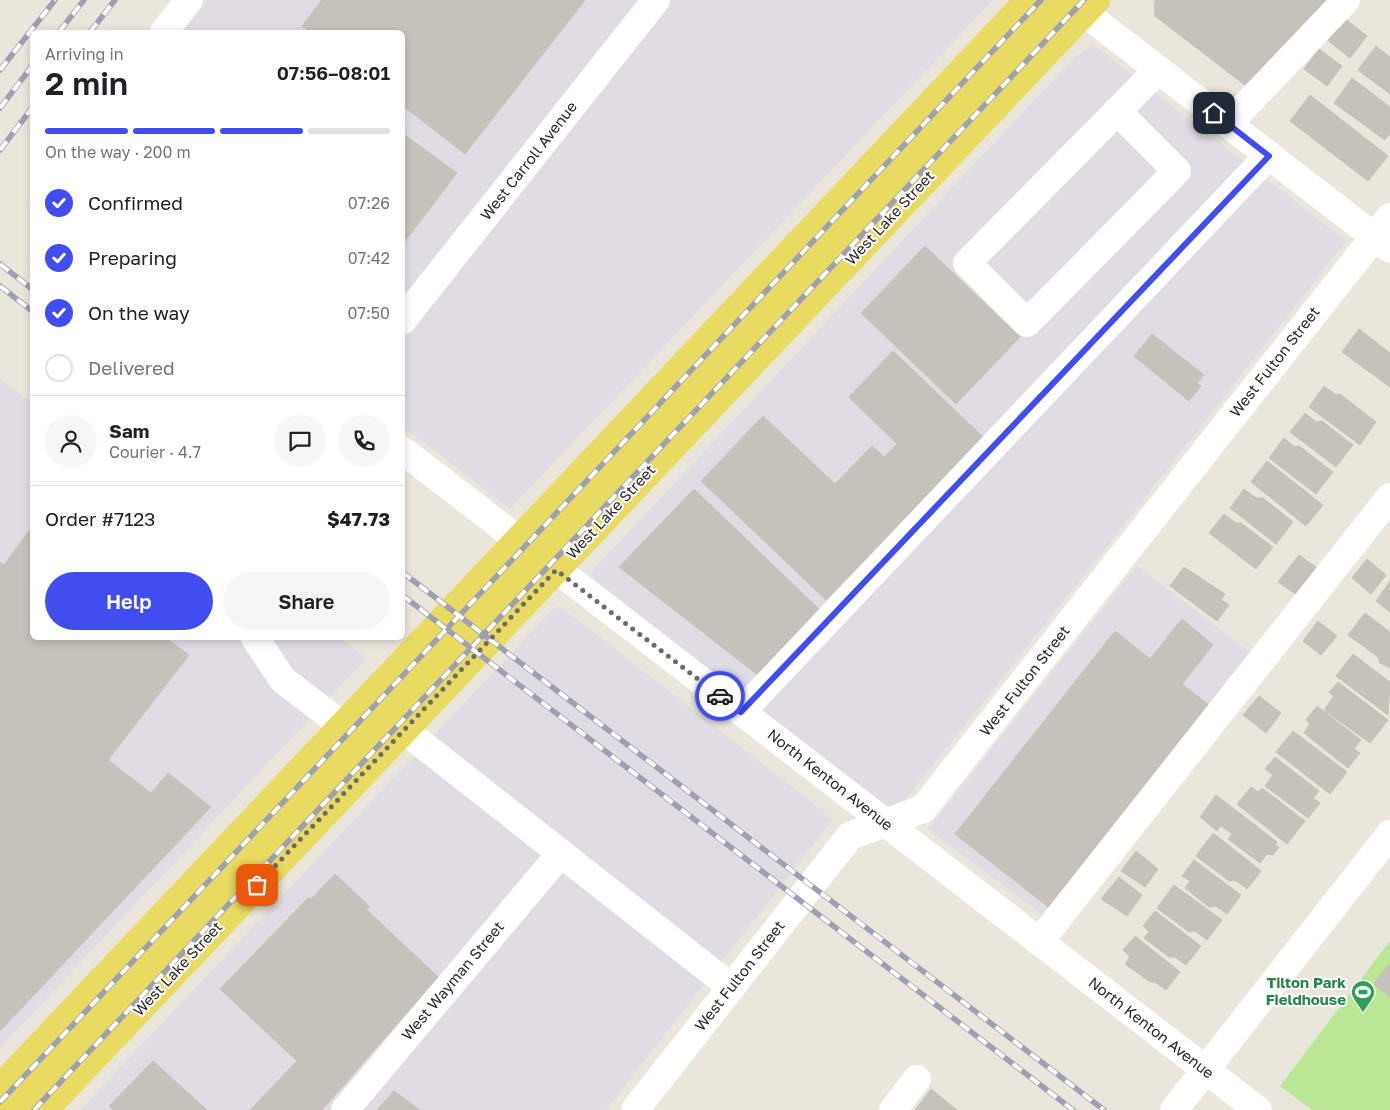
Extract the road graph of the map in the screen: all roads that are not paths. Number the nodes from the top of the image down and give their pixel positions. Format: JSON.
{"nodes":[{"id":1,"x":189,"y":0,"type":"edge"},
{"id":2,"x":656,"y":0,"type":"edge"},
{"id":3,"x":1029,"y":0,"type":"edge"},
{"id":4,"x":1346,"y":0,"type":"edge"},
{"id":5,"x":1077,"y":3,"type":"edge"},
{"id":6,"x":166,"y":30,"type":"edge"},
{"id":7,"x":1158,"y":70,"type":"junction"},
{"id":8,"x":1117,"y":111,"type":"junction"},
{"id":9,"x":1228,"y":124,"type":"junction"},
{"id":10,"x":1269,"y":156,"type":"junction"},
{"id":11,"x":1385,"y":234,"type":"edge"},
{"id":12,"x":405,"y":318,"type":"edge"},
{"id":13,"x":405,"y":452,"type":"edge"},
{"id":14,"x":1390,"y":497,"type":"edge"},
{"id":15,"x":537,"y":554,"type":"junction"},
{"id":16,"x":256,"y":640,"type":"edge"},
{"id":17,"x":741,"y":712,"type":"junction"},
{"id":18,"x":342,"y":725,"type":"junction"},
{"id":19,"x":404,"y":730,"type":"junction"},
{"id":20,"x":886,"y":824,"type":"junction"},
{"id":21,"x":1390,"y":834,"type":"edge"},
{"id":22,"x":561,"y":853,"type":"junction"},
{"id":23,"x":1039,"y":942,"type":"junction"},
{"id":24,"x":732,"y":987,"type":"junction"},
{"id":25,"x":1205,"y":1070,"type":"junction"},
{"id":26,"x":917,"y":1079,"type":"dead end"},
{"id":27,"x":0,"y":1088,"type":"edge"},
{"id":28,"x":12,"y":1110,"type":"edge"},
{"id":29,"x":44,"y":1110,"type":"edge"},
{"id":30,"x":345,"y":1110,"type":"edge"},
{"id":31,"x":635,"y":1110,"type":"edge"},
{"id":32,"x":893,"y":1110,"type":"edge"},
{"id":33,"x":1174,"y":1110,"type":"edge"},
{"id":34,"x":1258,"y":1110,"type":"edge"}],
"edges":[{"from":1,"to":6,"type":"street"},
{"from":2,"to":12,"type":"street","name":"West Carroll Avenue"},
{"from":3,"to":15,"type":"main road","name":"West Lake Street"},
{"from":4,"to":9,"type":"street"},
{"from":5,"to":7,"type":"street"},
{"from":5,"to":15,"type":"main road","name":"West Lake Street"},
{"from":7,"to":8,"type":"street"},
{"from":7,"to":9,"type":"street"},
{"from":8,"to":8,"type":"street"},
{"from":9,"to":10,"type":"street"},
{"from":10,"to":11,"type":"street"},
{"from":10,"to":17,"type":"street"},
{"from":11,"to":20,"type":"street","name":"West Fulton Street"},
{"from":13,"to":15,"type":"street","name":"North Kenton Avenue"},
{"from":14,"to":23,"type":"street"},
{"from":15,"to":17,"type":"street","name":"North Kenton Avenue"},
{"from":15,"to":18,"type":"main road","name":"West Lake Street"},
{"from":15,"to":19,"type":"main road","name":"West Lake Street"},
{"from":15,"to":28,"type":"main road","name":"West Lake Street"},
{"from":16,"to":18,"type":"street"},
{"from":17,"to":20,"type":"street","name":"North Kenton Avenue"},
{"from":18,"to":27,"type":"main road","name":"West Lake Street"},
{"from":19,"to":22,"type":"street"},
{"from":19,"to":29,"type":"main road","name":"West Lake Street"},
{"from":20,"to":23,"type":"street","name":"North Kenton Avenue"},
{"from":20,"to":24,"type":"street","name":"West Fulton Street"},
{"from":21,"to":25,"type":"street"},
{"from":22,"to":24,"type":"street"},
{"from":22,"to":30,"type":"street","name":"West Wayman Street"},
{"from":23,"to":25,"type":"street","name":"North Kenton Avenue"},
{"from":24,"to":31,"type":"street","name":"West Fulton Street"},
{"from":25,"to":33,"type":"street"},
{"from":25,"to":34,"type":"street","name":"North Kenton Avenue"},
{"from":26,"to":32,"type":"street"}]}
